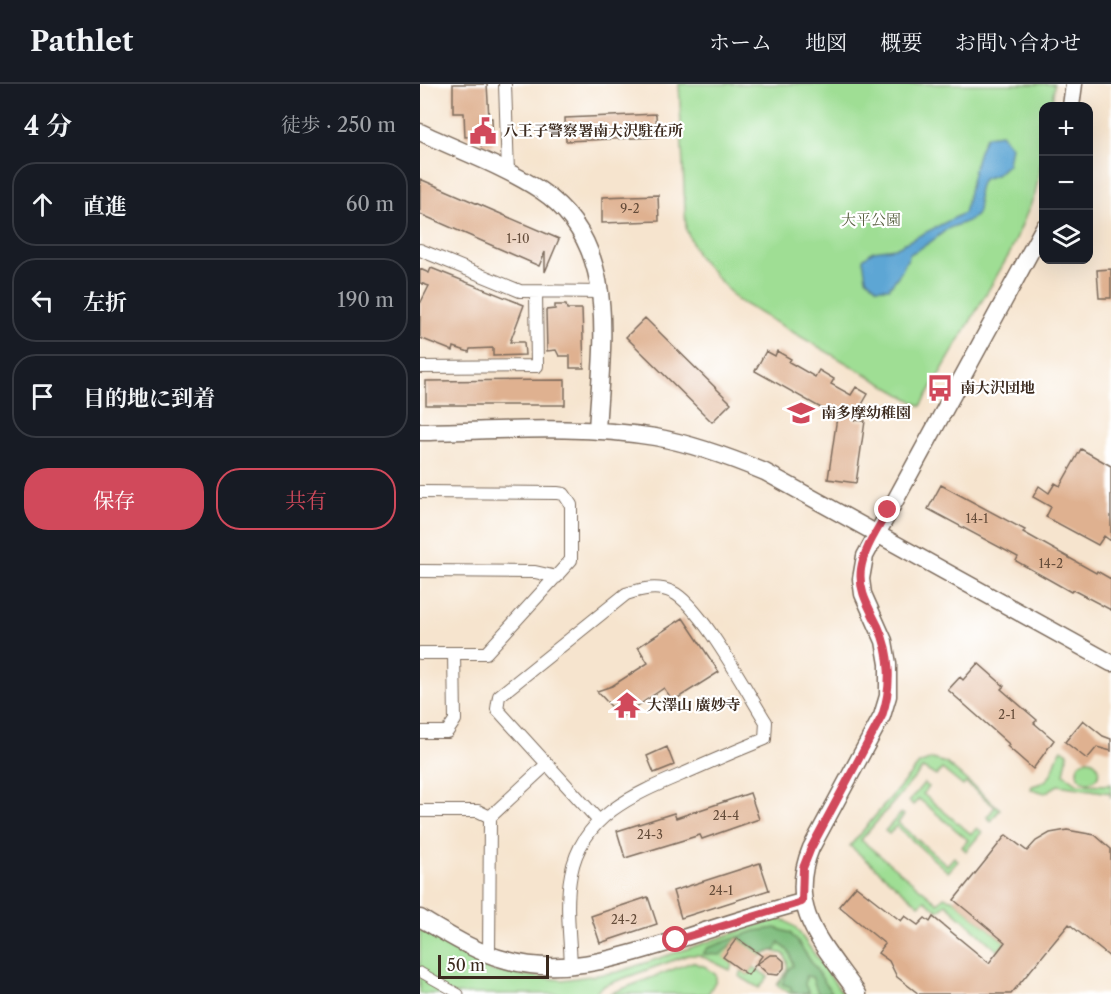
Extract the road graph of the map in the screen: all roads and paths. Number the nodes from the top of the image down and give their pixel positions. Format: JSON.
{"nodes":[{"id":1,"x":505,"y":84,"type":"edge"},
{"id":2,"x":1074,"y":84,"type":"edge"},
{"id":3,"x":1072,"y":102,"type":"edge"},
{"id":4,"x":420,"y":132,"type":"edge"},
{"id":5,"x":508,"y":172,"type":"junction"},
{"id":6,"x":1039,"y":236,"type":"edge"},
{"id":7,"x":420,"y":250,"type":"edge"},
{"id":8,"x":602,"y":292,"type":"junction"},
{"id":9,"x":536,"y":294,"type":"junction"},
{"id":10,"x":420,"y":367,"type":"edge"},
{"id":11,"x":597,"y":431,"type":"junction"},
{"id":12,"x":420,"y":432,"type":"edge"},
{"id":13,"x":420,"y":492,"type":"edge"},
{"id":14,"x":876,"y":533,"type":"junction"},
{"id":15,"x":420,"y":572,"type":"edge"},
{"id":16,"x":556,"y":577,"type":"junction"},
{"id":17,"x":420,"y":653,"type":"edge"},
{"id":18,"x":454,"y":653,"type":"junction"},
{"id":19,"x":1111,"y":663,"type":"edge"},
{"id":20,"x":420,"y":732,"type":"edge"},
{"id":21,"x":546,"y":765,"type":"junction"},
{"id":22,"x":420,"y":811,"type":"edge"},
{"id":23,"x":490,"y":817,"type":"junction"},
{"id":24,"x":598,"y":820,"type":"junction"},
{"id":25,"x":802,"y":902,"type":"junction"},
{"id":26,"x":420,"y":918,"type":"edge"},
{"id":27,"x":489,"y":954,"type":"junction"},
{"id":28,"x":571,"y":966,"type":"junction"},
{"id":29,"x":420,"y":972,"type":"edge"},
{"id":30,"x":459,"y":994,"type":"edge"},
{"id":31,"x":858,"y":994,"type":"edge"}],
"edges":[{"from":1,"to":5,"type":"street"},
{"from":2,"to":3,"type":"street"},
{"from":4,"to":5,"type":"street"},
{"from":5,"to":8,"type":"street"},
{"from":6,"to":14,"type":"street"},
{"from":7,"to":9,"type":"street"},
{"from":8,"to":9,"type":"street"},
{"from":8,"to":11,"type":"street"},
{"from":9,"to":10,"type":"street"},
{"from":11,"to":12,"type":"street"},
{"from":11,"to":14,"type":"street"},
{"from":13,"to":16,"type":"street"},
{"from":14,"to":19,"type":"street"},
{"from":14,"to":25,"type":"street"},
{"from":15,"to":16,"type":"street"},
{"from":16,"to":18,"type":"street"},
{"from":17,"to":18,"type":"street"},
{"from":18,"to":20,"type":"street"},
{"from":21,"to":23,"type":"street"},
{"from":21,"to":24,"type":"street"},
{"from":21,"to":24,"type":"street"},
{"from":22,"to":23,"type":"street"},
{"from":23,"to":27,"type":"street"},
{"from":24,"to":28,"type":"street"},
{"from":25,"to":28,"type":"street"},
{"from":25,"to":31,"type":"street"},
{"from":26,"to":27,"type":"street"},
{"from":27,"to":28,"type":"street"},
{"from":29,"to":30,"type":"street"}]}
